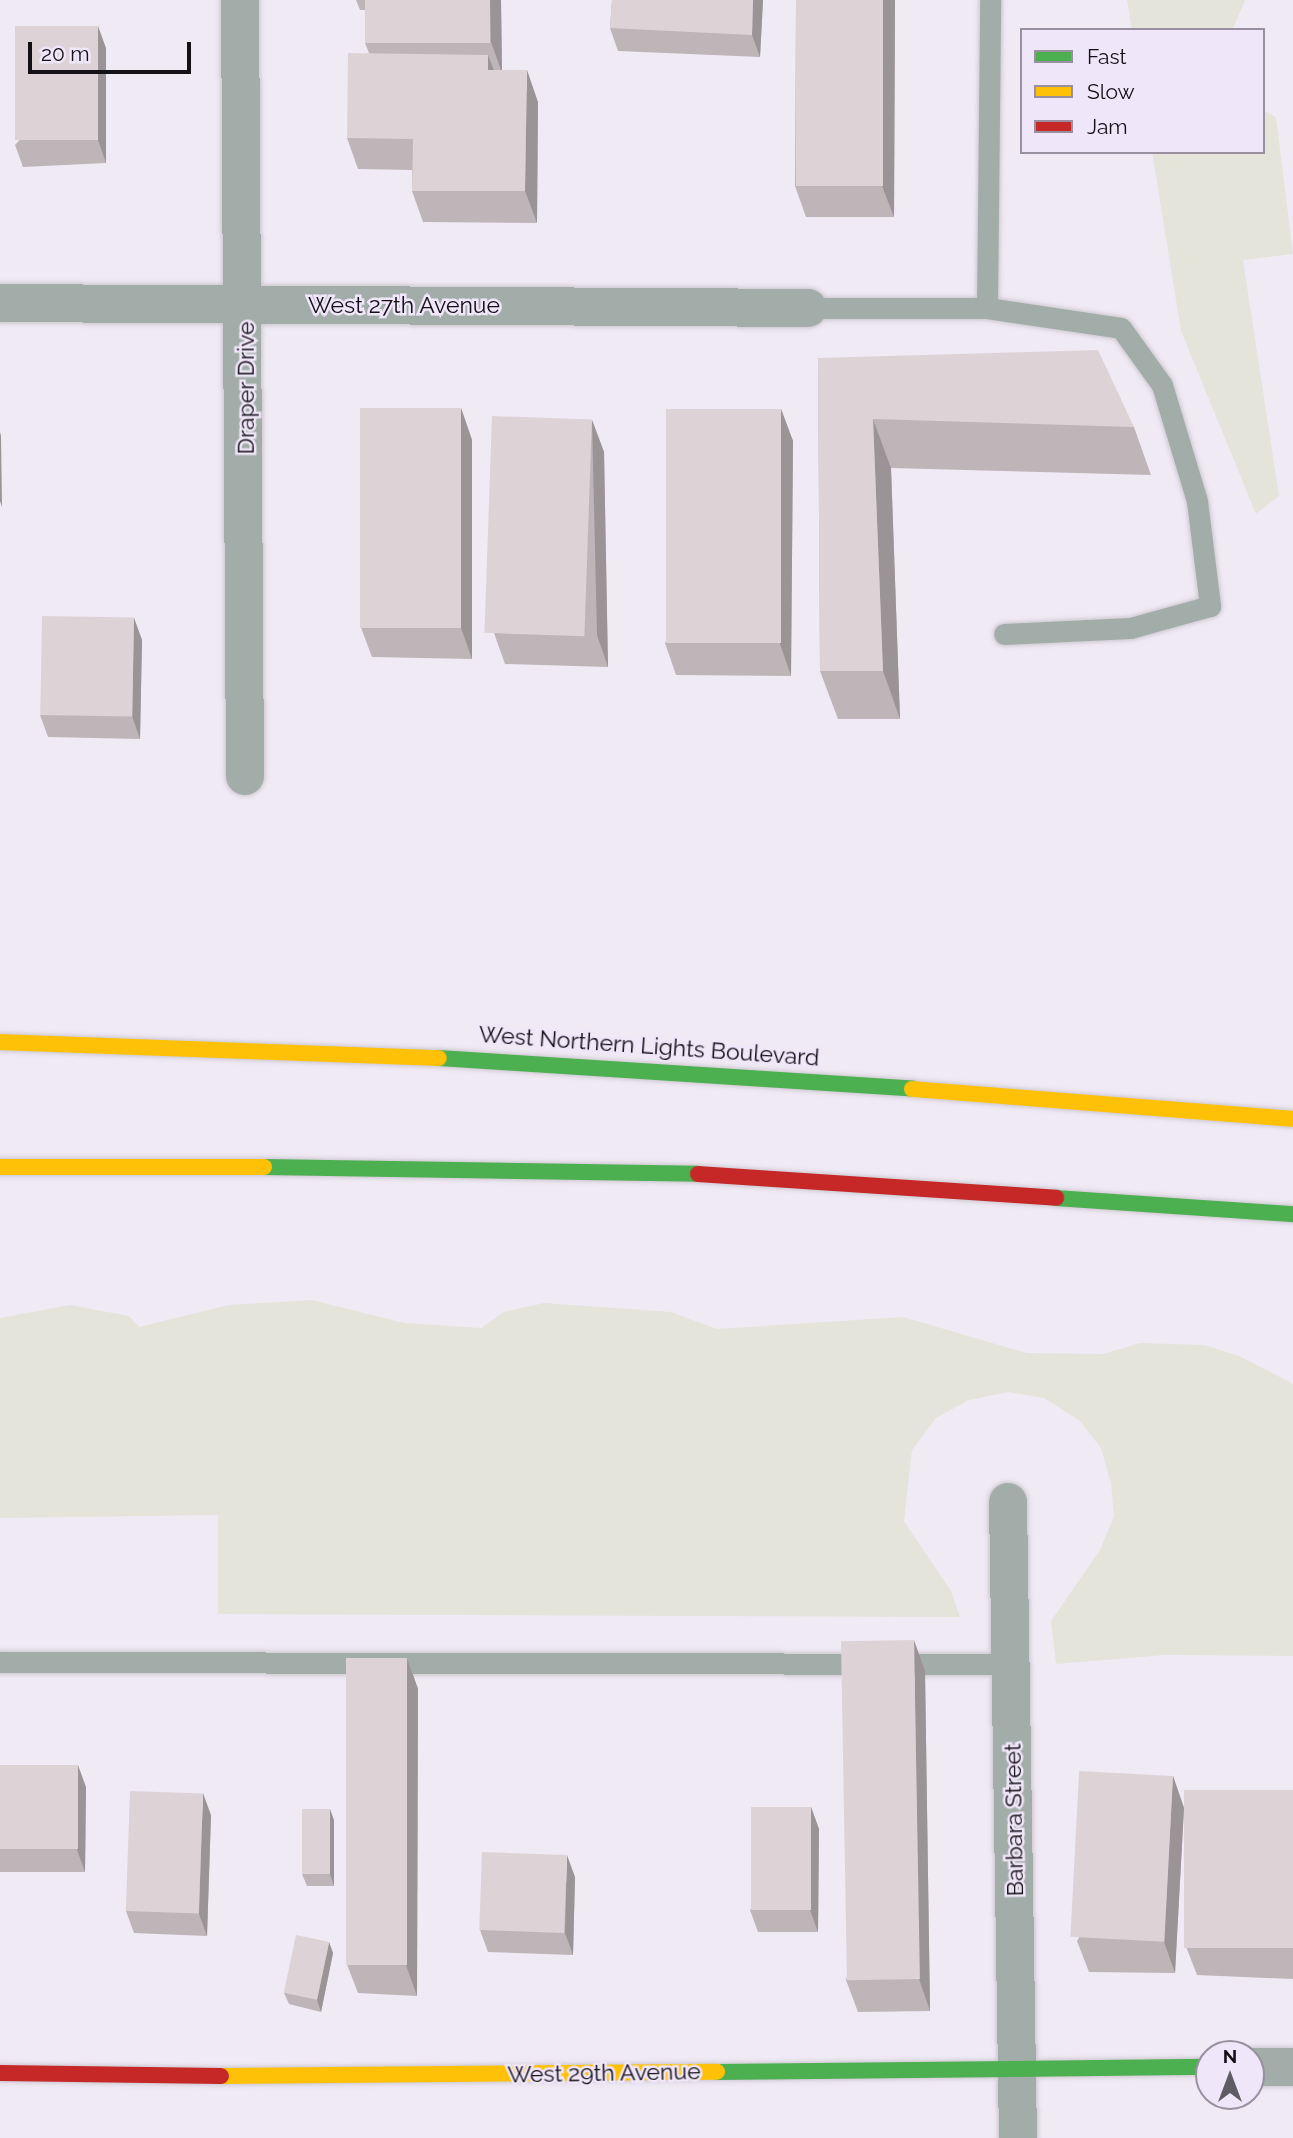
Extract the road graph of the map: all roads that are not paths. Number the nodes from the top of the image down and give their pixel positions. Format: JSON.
{"nodes":[{"id":1,"x":240,"y":0,"type":"edge"},
{"id":2,"x":990,"y":0,"type":"edge"},
{"id":3,"x":0,"y":303,"type":"edge"},
{"id":4,"x":246,"y":304,"type":"junction"},
{"id":5,"x":808,"y":308,"type":"joint"},
{"id":6,"x":986,"y":308,"type":"junction"},
{"id":7,"x":1004,"y":634,"type":"dead end"},
{"id":8,"x":245,"y":776,"type":"dead end"},
{"id":9,"x":0,"y":1042,"type":"edge"},
{"id":10,"x":1293,"y":1119,"type":"edge"},
{"id":11,"x":0,"y":1167,"type":"edge"},
{"id":12,"x":1293,"y":1214,"type":"edge"},
{"id":13,"x":1008,"y":1502,"type":"dead end"},
{"id":14,"x":0,"y":1661,"type":"edge"},
{"id":15,"x":1010,"y":1664,"type":"junction"},
{"id":16,"x":1019,"y":2067,"type":"junction"},
{"id":17,"x":1195,"y":2067,"type":"edge"},
{"id":18,"x":1265,"y":2067,"type":"edge"},
{"id":19,"x":1293,"y":2067,"type":"edge"},
{"id":20,"x":0,"y":2073,"type":"edge"},
{"id":21,"x":1018,"y":2138,"type":"edge"}],
"edges":[{"from":1,"to":4,"type":"street","name":"Draper Drive"},
{"from":2,"to":6,"type":"lane"},
{"from":3,"to":4,"type":"street","name":"West 27th Avenue"},
{"from":4,"to":5,"type":"street","name":"West 27th Avenue"},
{"from":4,"to":8,"type":"street","name":"Draper Drive"},
{"from":5,"to":6,"type":"lane"},
{"from":6,"to":7,"type":"lane"},
{"from":9,"to":10,"type":"main road","name":"West Northern Lights Boulevard"},
{"from":11,"to":12,"type":"main road"},
{"from":13,"to":15,"type":"street","name":"Barbara Street"},
{"from":14,"to":15,"type":"lane"},
{"from":15,"to":16,"type":"street","name":"Barbara Street"},
{"from":16,"to":17,"type":"main road","name":"West 29th Avenue"},
{"from":16,"to":20,"type":"main road","name":"West 29th Avenue"},
{"from":16,"to":21,"type":"street","name":"Barbara Street"},
{"from":18,"to":19,"type":"street"}]}
